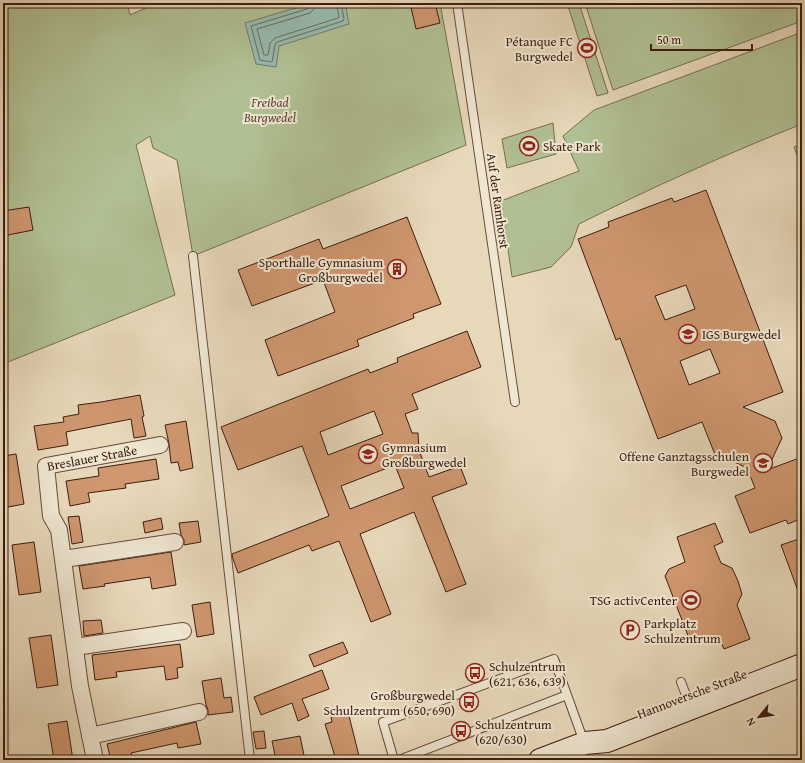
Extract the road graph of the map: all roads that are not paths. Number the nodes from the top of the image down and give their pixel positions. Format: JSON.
{"nodes":[{"id":1,"x":457,"y":3,"type":"edge"},
{"id":2,"x":193,"y":256,"type":"dead end"},
{"id":3,"x":515,"y":402,"type":"dead end"},
{"id":4,"x":160,"y":445,"type":"dead end"},
{"id":5,"x":175,"y":542,"type":"dead end"},
{"id":6,"x":64,"y":559,"type":"junction"},
{"id":7,"x":184,"y":631,"type":"dead end"},
{"id":8,"x":75,"y":648,"type":"junction"},
{"id":9,"x":802,"y":651,"type":"edge"},
{"id":10,"x":802,"y":665,"type":"edge"},
{"id":11,"x":566,"y":695,"type":"junction"},
{"id":12,"x":686,"y":696,"type":"junction"},
{"id":13,"x":199,"y":712,"type":"dead end"},
{"id":14,"x":90,"y":736,"type":"junction"},
{"id":15,"x":585,"y":743,"type":"junction"},
{"id":16,"x":95,"y":760,"type":"edge"},
{"id":17,"x":250,"y":760,"type":"edge"},
{"id":18,"x":394,"y":760,"type":"edge"},
{"id":19,"x":399,"y":760,"type":"edge"},
{"id":20,"x":540,"y":760,"type":"edge"}],
"edges":[{"from":1,"to":3,"type":"lane","name":"Auf der Ramhorst"},
{"from":2,"to":17,"type":"lane"},
{"from":4,"to":6,"type":"street","name":"Breslauer Straße"},
{"from":5,"to":6,"type":"street"},
{"from":6,"to":8,"type":"street","name":"Breslauer Straße"},
{"from":7,"to":8,"type":"street"},
{"from":8,"to":14,"type":"street","name":"Breslauer Straße"},
{"from":9,"to":12,"type":"main road","name":"Hannoversche Straße"},
{"from":10,"to":12,"type":"main road","name":"Hannoversche Straße"},
{"from":11,"to":15,"type":"lane"},
{"from":11,"to":18,"type":"lane"},
{"from":11,"to":19,"type":"lane"},
{"from":12,"to":15,"type":"main road","name":"Hannoversche Straße"},
{"from":13,"to":14,"type":"street"},
{"from":14,"to":16,"type":"street","name":"Breslauer Straße"},
{"from":15,"to":20,"type":"main road","name":"Hannoversche Straße"}]}
